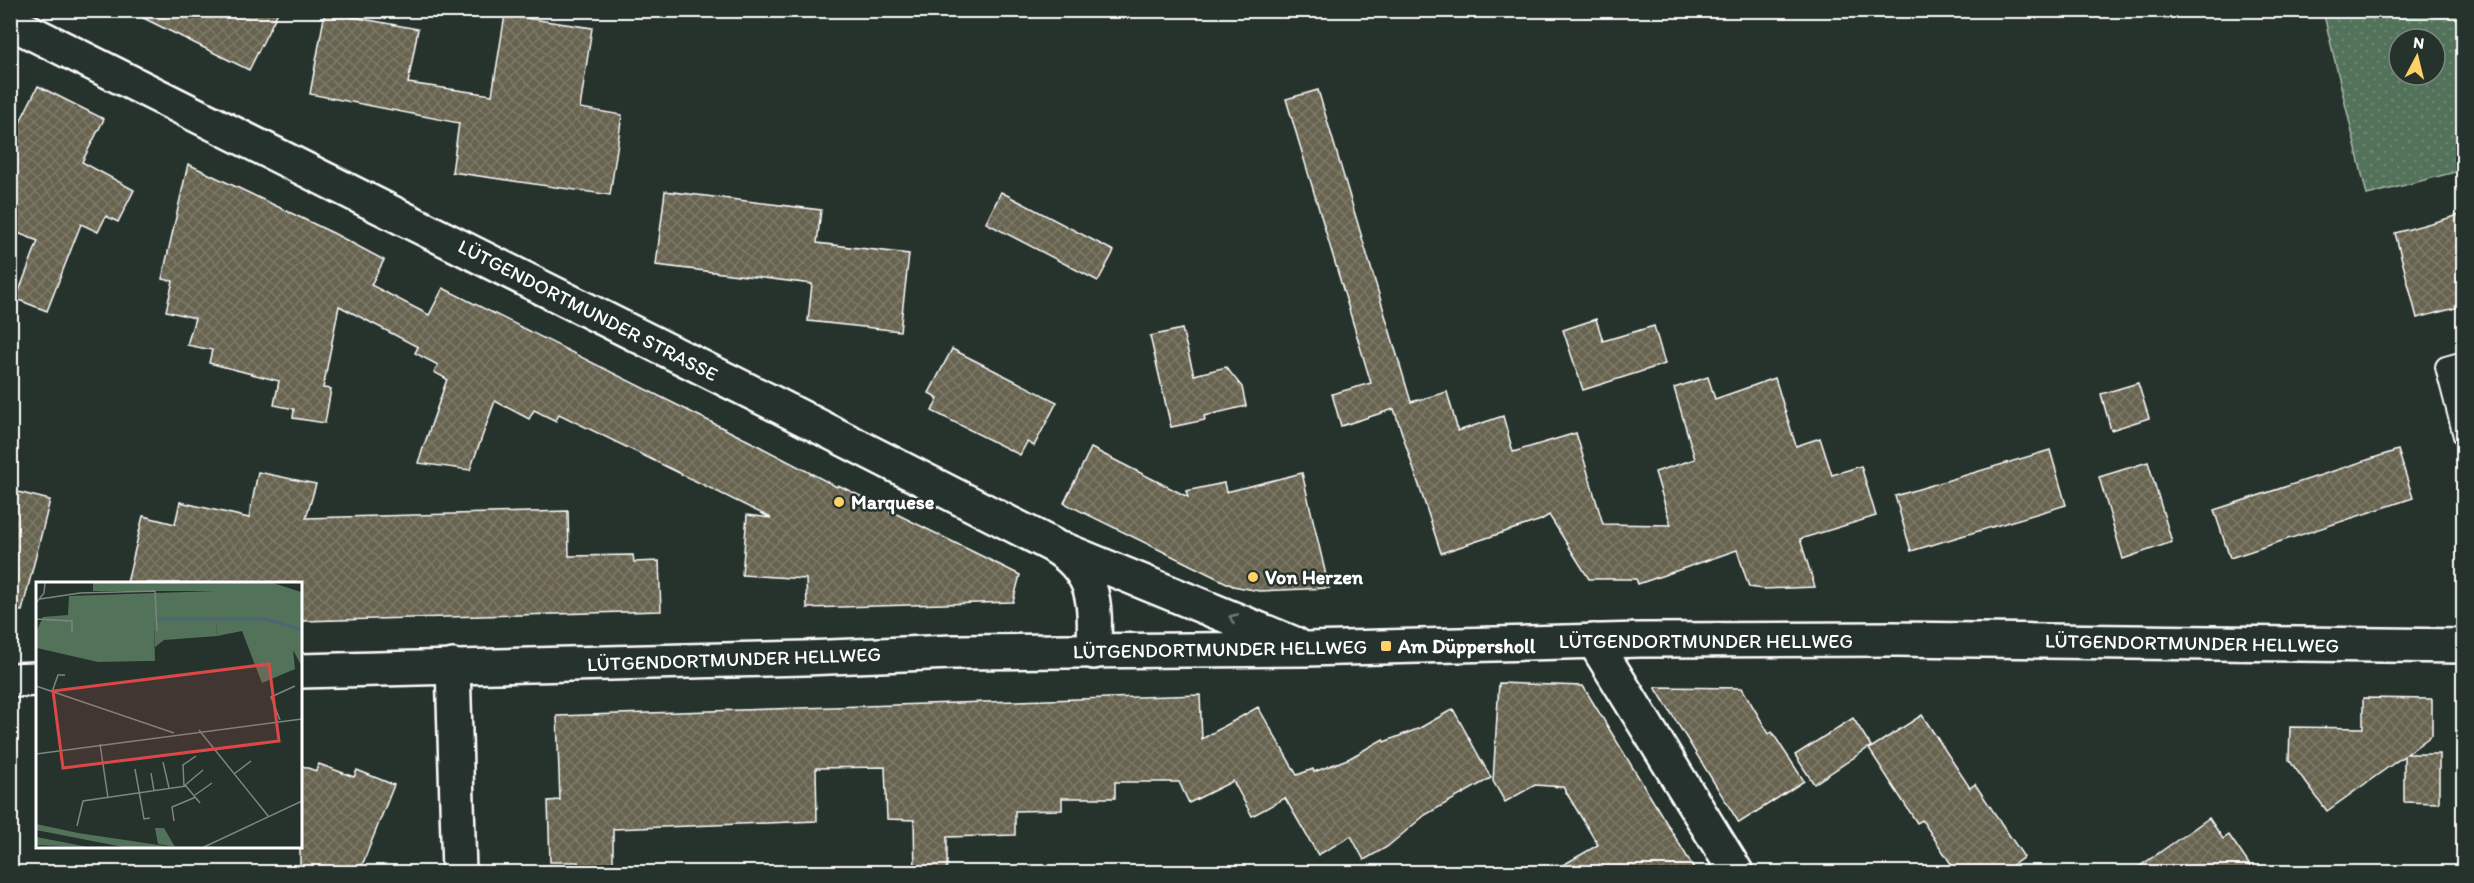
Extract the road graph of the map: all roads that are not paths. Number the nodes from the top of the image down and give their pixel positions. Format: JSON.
{"nodes":[{"id":1,"x":10,"y":22,"type":"edge"},
{"id":2,"x":2463,"y":362,"type":"edge"},
{"id":3,"x":2463,"y":436,"type":"edge"},
{"id":4,"x":1052,"y":545,"type":"junction"},
{"id":5,"x":1594,"y":641,"type":"junction"},
{"id":6,"x":2463,"y":646,"type":"edge"},
{"id":7,"x":1306,"y":649,"type":"junction"},
{"id":8,"x":1094,"y":652,"type":"junction"},
{"id":9,"x":453,"y":666,"type":"junction"},
{"id":10,"x":302,"y":671,"type":"edge"},
{"id":11,"x":36,"y":679,"type":"edge"},
{"id":12,"x":10,"y":680,"type":"edge"},
{"id":13,"x":459,"y":873,"type":"edge"},
{"id":14,"x":1736,"y":873,"type":"edge"}],
"edges":[{"from":1,"to":4,"type":"main road","name":"LÜTGENDORTMUNDER STRASSE"},
{"from":2,"to":3,"type":"lane"},
{"from":7,"to":4,"type":"main road","one_way":true},
{"from":4,"to":8,"type":"main road","name":"LÜTGENDORTMUNDER STRASSE"},
{"from":5,"to":6,"type":"main road","name":"LÜTGENDORTMUNDER HELLWEG"},
{"from":5,"to":7,"type":"main road","name":"LÜTGENDORTMUNDER HELLWEG"},
{"from":5,"to":14,"type":"main road"},
{"from":7,"to":8,"type":"main road","name":"LÜTGENDORTMUNDER HELLWEG"},
{"from":8,"to":9,"type":"main road","name":"LÜTGENDORTMUNDER HELLWEG"},
{"from":9,"to":10,"type":"main road","name":"LÜTGENDORTMUNDER HELLWEG"},
{"from":9,"to":13,"type":"main road"},
{"from":11,"to":12,"type":"main road"}]}
